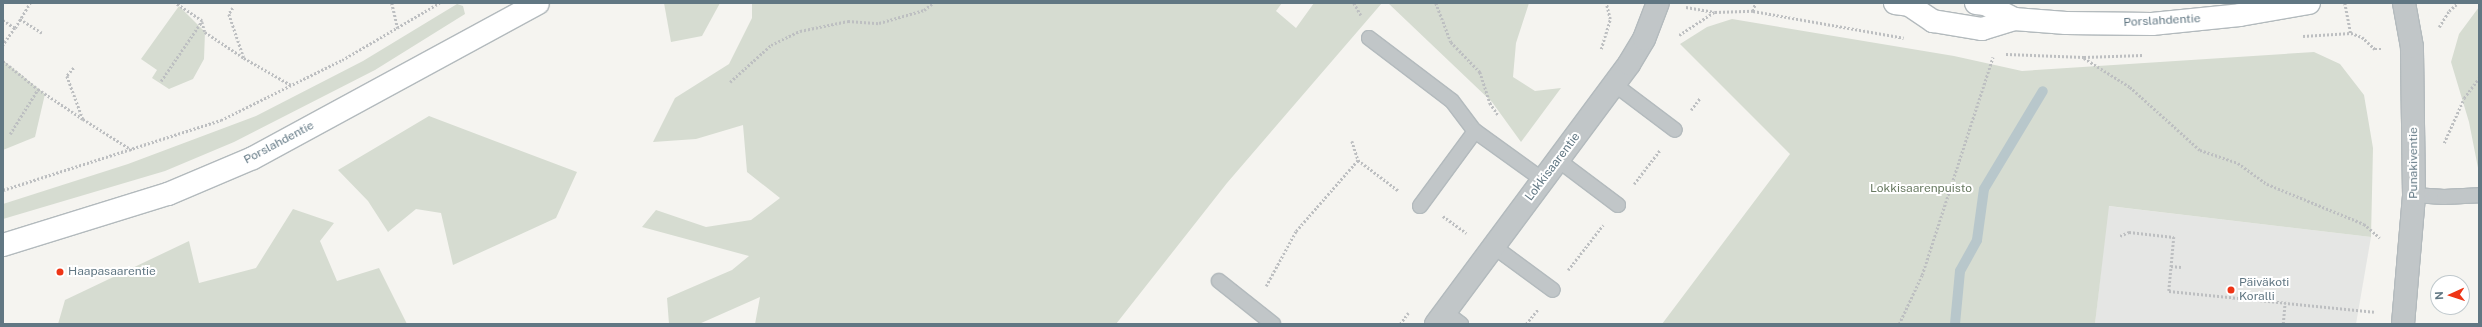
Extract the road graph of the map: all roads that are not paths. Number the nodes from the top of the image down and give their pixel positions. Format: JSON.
{"nodes":[{"id":1,"x":538,"y":3,"type":"edge"},
{"id":2,"x":1976,"y":3,"type":"edge"},
{"id":3,"x":2309,"y":3,"type":"edge"},
{"id":4,"x":2404,"y":3,"type":"edge"},
{"id":5,"x":1668,"y":4,"type":"edge"},
{"id":6,"x":1907,"y":4,"type":"edge"},
{"id":7,"x":2014,"y":19,"type":"junction"},
{"id":8,"x":1369,"y":38,"type":"dead end"},
{"id":9,"x":1614,"y":84,"type":"junction"},
{"id":10,"x":1675,"y":130,"type":"dead end"},
{"id":11,"x":1475,"y":131,"type":"junction"},
{"id":12,"x":1558,"y":160,"type":"junction"},
{"id":13,"x":1543,"y":180,"type":"junction"},
{"id":14,"x":2414,"y":195,"type":"junction"},
{"id":15,"x":2479,"y":195,"type":"edge"},
{"id":16,"x":1618,"y":205,"type":"dead end"},
{"id":17,"x":1420,"y":206,"type":"road end"},
{"id":18,"x":3,"y":244,"type":"edge"},
{"id":19,"x":1493,"y":246,"type":"junction"},
{"id":20,"x":1219,"y":281,"type":"dead end"},
{"id":21,"x":1553,"y":290,"type":"dead end"},
{"id":22,"x":1447,"y":320,"type":"edge"},
{"id":23,"x":1274,"y":324,"type":"edge"},
{"id":24,"x":2403,"y":324,"type":"edge"}],
"edges":[{"from":1,"to":18,"type":"street","name":"Porslahdentie"},
{"from":2,"to":7,"type":"street","name":"Porslahdentie"},
{"from":3,"to":7,"type":"street","name":"Porslahdentie"},
{"from":4,"to":14,"type":"street","name":"Punakiventie"},
{"from":5,"to":9,"type":"street","name":"Lokkisaarentie"},
{"from":6,"to":7,"type":"street","name":"Porslahdentie"},
{"from":8,"to":11,"type":"lane"},
{"from":9,"to":10,"type":"lane"},
{"from":9,"to":12,"type":"street","name":"Lokkisaarentie"},
{"from":11,"to":13,"type":"lane"},
{"from":11,"to":17,"type":"lane"},
{"from":12,"to":13,"type":"street","name":"Lokkisaarentie"},
{"from":12,"to":16,"type":"lane"},
{"from":13,"to":19,"type":"street","name":"Lokkisaarentie"},
{"from":14,"to":15,"type":"lane"},
{"from":14,"to":24,"type":"street","name":"Punakiventie"},
{"from":19,"to":21,"type":"lane"},
{"from":19,"to":22,"type":"street","name":"Lokkisaarentie"},
{"from":20,"to":23,"type":"lane"}]}
